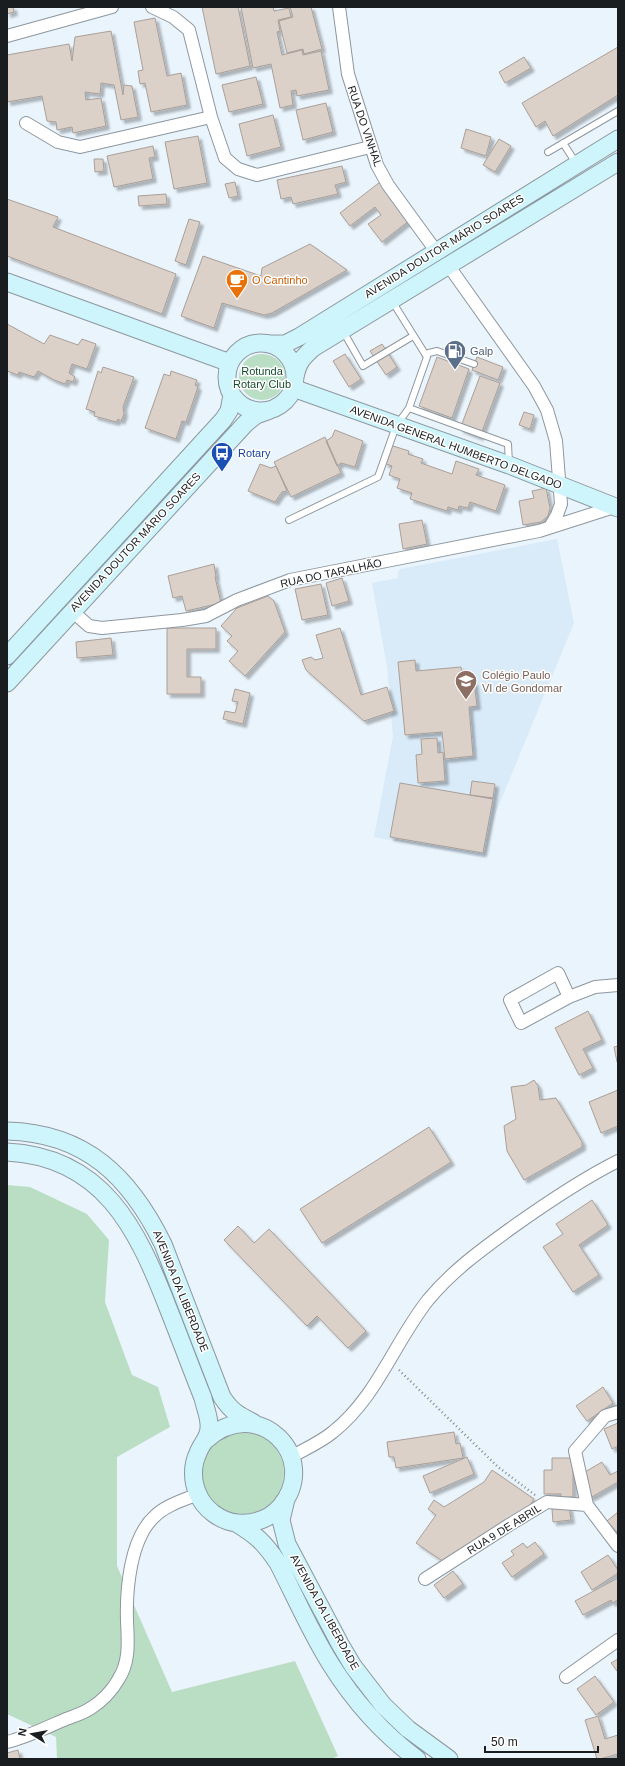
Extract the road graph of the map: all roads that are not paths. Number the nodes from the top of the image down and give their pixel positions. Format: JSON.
{"nodes":[{"id":1,"x":112,"y":7,"type":"edge"},
{"id":2,"x":152,"y":7,"type":"edge"},
{"id":3,"x":339,"y":7,"type":"edge"},
{"id":4,"x":7,"y":36,"type":"edge"},
{"id":5,"x":618,"y":111,"type":"edge"},
{"id":6,"x":211,"y":117,"type":"junction"},
{"id":7,"x":26,"y":123,"type":"dead end"},
{"id":8,"x":618,"y":139,"type":"edge"},
{"id":9,"x":563,"y":143,"type":"junction"},
{"id":10,"x":370,"y":147,"type":"junction"},
{"id":11,"x":548,"y":152,"type":"dead end"},
{"id":12,"x":618,"y":162,"type":"edge"},
{"id":13,"x":576,"y":164,"type":"junction"},
{"id":14,"x":436,"y":251,"type":"junction"},
{"id":15,"x":448,"y":265,"type":"junction"},
{"id":16,"x":7,"y":282,"type":"edge"},
{"id":17,"x":391,"y":300,"type":"junction"},
{"id":18,"x":342,"y":330,"type":"junction"},
{"id":19,"x":413,"y":336,"type":"junction"},
{"id":20,"x":268,"y":344,"type":"junction"},
{"id":21,"x":425,"y":354,"type":"junction"},
{"id":22,"x":230,"y":363,"type":"junction"},
{"id":23,"x":474,"y":364,"type":"dead end"},
{"id":24,"x":294,"y":383,"type":"junction"},
{"id":25,"x":232,"y":395,"type":"junction"},
{"id":26,"x":410,"y":408,"type":"junction"},
{"id":27,"x":270,"y":410,"type":"junction"},
{"id":28,"x":396,"y":426,"type":"junction"},
{"id":29,"x":509,"y":465,"type":"junction"},
{"id":30,"x":560,"y":485,"type":"junction"},
{"id":31,"x":616,"y":508,"type":"edge"},
{"id":32,"x":289,"y":520,"type":"dead end"},
{"id":33,"x":550,"y":527,"type":"junction"},
{"id":34,"x":72,"y":611,"type":"junction"},
{"id":35,"x":7,"y":656,"type":"edge"},
{"id":36,"x":7,"y":683,"type":"edge"},
{"id":37,"x":618,"y":985,"type":"edge"},
{"id":38,"x":570,"y":997,"type":"junction"},
{"id":39,"x":7,"y":1131,"type":"edge"},
{"id":40,"x":7,"y":1152,"type":"edge"},
{"id":41,"x":618,"y":1161,"type":"edge"},
{"id":42,"x":618,"y":1412,"type":"edge"},
{"id":43,"x":258,"y":1425,"type":"junction"},
{"id":44,"x":206,"y":1440,"type":"junction"},
{"id":45,"x":291,"y":1457,"type":"junction"},
{"id":46,"x":198,"y":1494,"type":"junction"},
{"id":47,"x":286,"y":1499,"type":"junction"},
{"id":48,"x":587,"y":1505,"type":"junction"},
{"id":49,"x":236,"y":1523,"type":"junction"},
{"id":50,"x":618,"y":1546,"type":"edge"},
{"id":51,"x":425,"y":1579,"type":"dead end"},
{"id":52,"x":618,"y":1640,"type":"edge"},
{"id":53,"x":566,"y":1677,"type":"dead end"},
{"id":54,"x":7,"y":1742,"type":"edge"},
{"id":55,"x":417,"y":1759,"type":"edge"},
{"id":56,"x":449,"y":1759,"type":"edge"}],
"edges":[{"from":1,"to":4,"type":"street"},
{"from":2,"to":6,"type":"street"},
{"from":3,"to":10,"type":"street","name":"RUA DO VINHAL"},
{"from":5,"to":9,"type":"lane"},
{"from":6,"to":7,"type":"street"},
{"from":6,"to":10,"type":"street"},
{"from":8,"to":13,"type":"main road","name":"AVENIDA DOUTOR MÁRIO SOARES"},
{"from":9,"to":11,"type":"lane"},
{"from":9,"to":13,"type":"lane"},
{"from":10,"to":14,"type":"street","name":"RUA DO VINHAL"},
{"from":12,"to":15,"type":"main road","name":"AVENIDA DOUTOR MÁRIO SOARES"},
{"from":13,"to":14,"type":"main road","name":"AVENIDA DOUTOR MÁRIO SOARES"},
{"from":14,"to":20,"type":"main road","name":"AVENIDA DOUTOR MÁRIO SOARES"},
{"from":15,"to":17,"type":"main road","name":"AVENIDA DOUTOR MÁRIO SOARES"},
{"from":15,"to":30,"type":"street"},
{"from":16,"to":22,"type":"main road"},
{"from":17,"to":18,"type":"main road","name":"AVENIDA DOUTOR MÁRIO SOARES"},
{"from":17,"to":19,"type":"lane"},
{"from":18,"to":19,"type":"lane"},
{"from":18,"to":24,"type":"main road","name":"AVENIDA DOUTOR MÁRIO SOARES"},
{"from":19,"to":21,"type":"lane"},
{"from":20,"to":22,"type":"main road"},
{"from":20,"to":24,"type":"main road"},
{"from":21,"to":23,"type":"lane"},
{"from":21,"to":26,"type":"lane"},
{"from":22,"to":25,"type":"main road"},
{"from":24,"to":27,"type":"main road"},
{"from":24,"to":28,"type":"main road","name":"AVENIDA GENERAL HUMBERTO DELGADO"},
{"from":25,"to":27,"type":"main road"},
{"from":25,"to":35,"type":"main road","name":"AVENIDA DOUTOR MÁRIO SOARES"},
{"from":26,"to":28,"type":"lane"},
{"from":26,"to":29,"type":"lane"},
{"from":27,"to":34,"type":"main road","name":"AVENIDA DOUTOR MÁRIO SOARES"},
{"from":28,"to":29,"type":"main road","name":"AVENIDA GENERAL HUMBERTO DELGADO"},
{"from":28,"to":32,"type":"lane"},
{"from":29,"to":30,"type":"main road","name":"AVENIDA GENERAL HUMBERTO DELGADO"},
{"from":30,"to":31,"type":"main road","name":"AVENIDA GENERAL HUMBERTO DELGADO"},
{"from":30,"to":33,"type":"street"},
{"from":31,"to":33,"type":"street","name":"RUA DO TARALHÃO"},
{"from":33,"to":34,"type":"street","name":"RUA DO TARALHÃO"},
{"from":34,"to":36,"type":"main road","name":"AVENIDA DOUTOR MÁRIO SOARES"},
{"from":37,"to":38,"type":"street"},
{"from":38,"to":38,"type":"street"},
{"from":39,"to":43,"type":"main road","name":"AVENIDA DA LIBERDADE"},
{"from":40,"to":44,"type":"main road","name":"AVENIDA DA LIBERDADE"},
{"from":41,"to":45,"type":"street"},
{"from":42,"to":48,"type":"street"},
{"from":43,"to":44,"type":"main road"},
{"from":43,"to":45,"type":"main road"},
{"from":44,"to":46,"type":"main road"},
{"from":45,"to":47,"type":"main road"},
{"from":46,"to":49,"type":"main road"},
{"from":46,"to":54,"type":"street"},
{"from":47,"to":49,"type":"main road"},
{"from":47,"to":56,"type":"main road","name":"AVENIDA DA LIBERDADE"},
{"from":48,"to":50,"type":"street"},
{"from":48,"to":51,"type":"street","name":"RUA 9 DE ABRIL"},
{"from":49,"to":55,"type":"main road"},
{"from":52,"to":53,"type":"street"}]}
